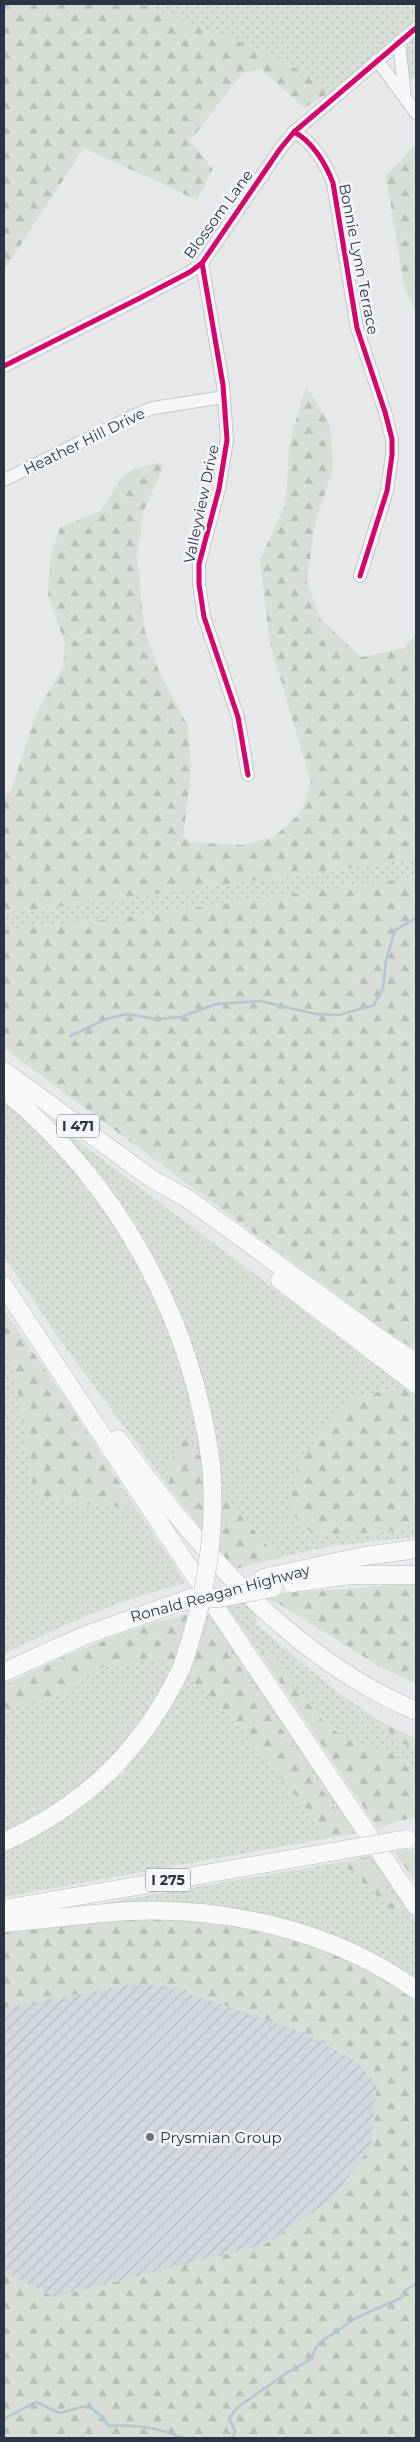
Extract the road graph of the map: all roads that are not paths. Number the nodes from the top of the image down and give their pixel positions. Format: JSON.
{"nodes":[{"id":1,"x":416,"y":28,"type":"edge"},
{"id":2,"x":399,"y":42,"type":"junction"},
{"id":3,"x":377,"y":60,"type":"junction"},
{"id":4,"x":405,"y":98,"type":"junction"},
{"id":5,"x":416,"y":113,"type":"edge"},
{"id":6,"x":294,"y":132,"type":"junction"},
{"id":7,"x":202,"y":263,"type":"junction"},
{"id":8,"x":4,"y":366,"type":"edge"},
{"id":9,"x":224,"y":398,"type":"junction"},
{"id":10,"x":4,"y":480,"type":"edge"},
{"id":11,"x":360,"y":576,"type":"dead end"},
{"id":12,"x":248,"y":775,"type":"dead end"},
{"id":13,"x":4,"y":1072,"type":"edge"},
{"id":14,"x":4,"y":1090,"type":"edge"},
{"id":15,"x":152,"y":1179,"type":"junction"},
{"id":16,"x":4,"y":1286,"type":"edge"},
{"id":17,"x":416,"y":1363,"type":"edge"},
{"id":18,"x":56,"y":1364,"type":"junction"},
{"id":19,"x":416,"y":1384,"type":"edge"},
{"id":20,"x":416,"y":1549,"type":"edge"},
{"id":21,"x":416,"y":1575,"type":"edge"},
{"id":22,"x":267,"y":1583,"type":"junction"},
{"id":23,"x":191,"y":1598,"type":"junction"},
{"id":24,"x":210,"y":1598,"type":"junction"},
{"id":25,"x":4,"y":1672,"type":"edge"},
{"id":26,"x":416,"y":1711,"type":"edge"},
{"id":27,"x":411,"y":1838,"type":"edge"},
{"id":28,"x":4,"y":1842,"type":"edge"},
{"id":29,"x":416,"y":1906,"type":"edge"},
{"id":30,"x":4,"y":1909,"type":"edge"},
{"id":31,"x":4,"y":1923,"type":"edge"},
{"id":32,"x":416,"y":1990,"type":"edge"}],
"edges":[{"from":1,"to":2,"type":"street","name":"Blossom Lane"},
{"from":2,"to":3,"type":"street","name":"Blossom Lane"},
{"from":2,"to":4,"type":"street"},
{"from":3,"to":4,"type":"street"},
{"from":3,"to":6,"type":"street","name":"Blossom Lane"},
{"from":4,"to":5,"type":"street"},
{"from":6,"to":7,"type":"street","name":"Blossom Lane"},
{"from":6,"to":11,"type":"street","name":"Bonnie Lynn Terrace"},
{"from":7,"to":8,"type":"street","name":"Blossom Lane"},
{"from":7,"to":9,"type":"street","name":"Valleyview Drive"},
{"from":9,"to":10,"type":"street","name":"Heather Hill Drive"},
{"from":9,"to":12,"type":"street","name":"Valleyview Drive"},
{"from":13,"to":15,"type":"highway","number":"I 471"},
{"from":14,"to":28,"type":"highway","bridge":true},
{"from":15,"to":17,"type":"highway"},
{"from":15,"to":19,"type":"highway"},
{"from":16,"to":18,"type":"highway"},
{"from":18,"to":24,"type":"highway"},
{"from":18,"to":26,"type":"highway"},
{"from":20,"to":22,"type":"highway","name":"Ronald Reagan Highway"},
{"from":21,"to":22,"type":"highway"},
{"from":22,"to":23,"type":"highway","name":"Ronald Reagan Highway","bridge":true},
{"from":22,"to":24,"type":"highway","bridge":true},
{"from":23,"to":24,"type":"highway","bridge":true},
{"from":23,"to":25,"type":"highway","name":"Ronald Reagan Highway"},
{"from":24,"to":29,"type":"highway"},
{"from":27,"to":30,"type":"highway","number":"I 275","bridge":true},
{"from":31,"to":32,"type":"highway"}]}
